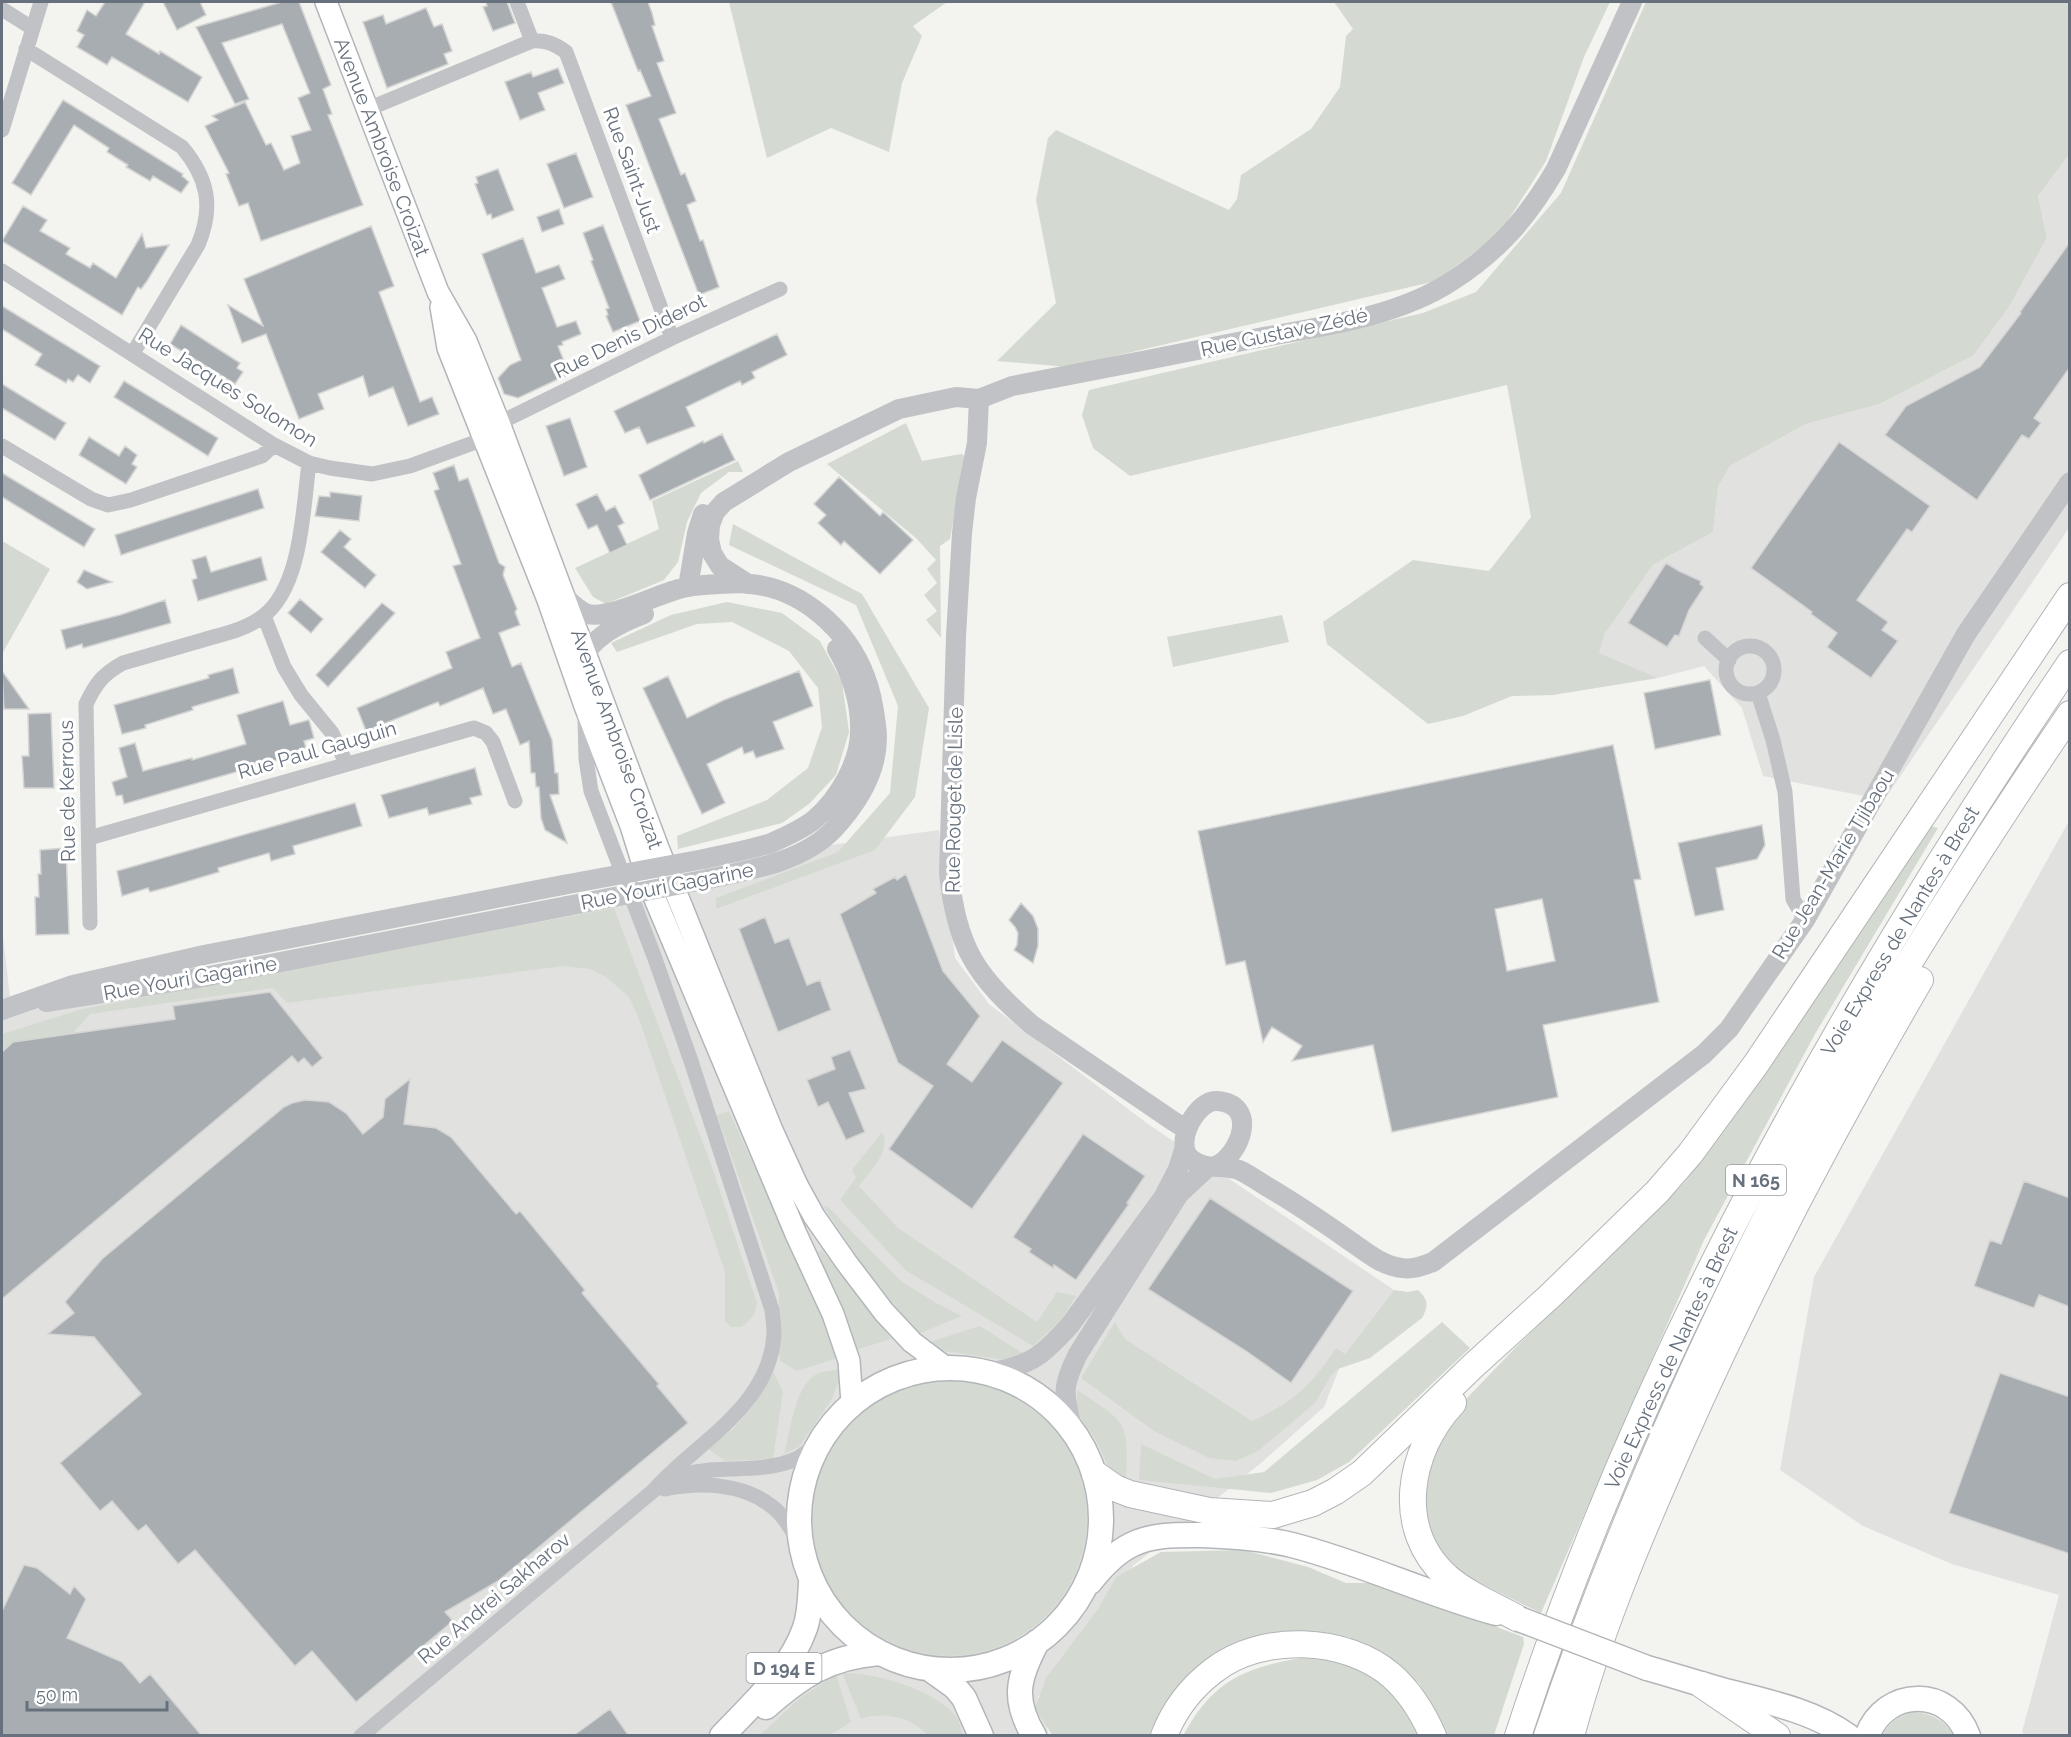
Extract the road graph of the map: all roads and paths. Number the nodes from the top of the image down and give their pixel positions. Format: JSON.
{"nodes":[{"id":1,"x":41,"y":2,"type":"edge"},
{"id":2,"x":326,"y":2,"type":"edge"},
{"id":3,"x":517,"y":2,"type":"edge"},
{"id":4,"x":1632,"y":2,"type":"edge"},
{"id":5,"x":2,"y":9,"type":"edge"},
{"id":6,"x":32,"y":28,"type":"junction"},
{"id":7,"x":532,"y":41,"type":"junction"},
{"id":8,"x":26,"y":49,"type":"junction"},
{"id":9,"x":368,"y":109,"type":"junction"},
{"id":10,"x":2,"y":130,"type":"edge"},
{"id":11,"x":2,"y":271,"type":"edge"},
{"id":12,"x":780,"y":289,"type":"dead end"},
{"id":13,"x":438,"y":292,"type":"junction"},
{"id":14,"x":672,"y":338,"type":"junction"},
{"id":15,"x":448,"y":348,"type":"junction"},
{"id":16,"x":133,"y":353,"type":"junction"},
{"id":17,"x":979,"y":399,"type":"junction"},
{"id":18,"x":499,"y":423,"type":"junction"},
{"id":19,"x":484,"y":439,"type":"junction"},
{"id":20,"x":274,"y":445,"type":"junction"},
{"id":21,"x":2,"y":446,"type":"edge"},
{"id":22,"x":789,"y":462,"type":"junction"},
{"id":23,"x":309,"y":463,"type":"junction"},
{"id":24,"x":2070,"y":482,"type":"edge"},
{"id":25,"x":529,"y":504,"type":"junction"},
{"id":26,"x":715,"y":582,"type":"junction"},
{"id":27,"x":688,"y":587,"type":"junction"},
{"id":28,"x":2070,"y":596,"type":"edge"},
{"id":29,"x":556,"y":597,"type":"junction"},
{"id":30,"x":264,"y":616,"type":"junction"},
{"id":31,"x":574,"y":634,"type":"junction"},
{"id":32,"x":1705,"y":638,"type":"dead end"},
{"id":33,"x":1729,"y":660,"type":"junction"},
{"id":34,"x":2070,"y":663,"type":"edge"},
{"id":35,"x":1758,"y":693,"type":"junction"},
{"id":36,"x":585,"y":706,"type":"junction"},
{"id":37,"x":2070,"y":714,"type":"edge"},
{"id":38,"x":346,"y":763,"type":"junction"},
{"id":39,"x":515,"y":801,"type":"dead end"},
{"id":40,"x":2004,"y":812,"type":"junction"},
{"id":41,"x":88,"y":838,"type":"junction"},
{"id":42,"x":1805,"y":920,"type":"junction"},
{"id":43,"x":90,"y":923,"type":"dead end"},
{"id":44,"x":6,"y":1008,"type":"edge"},
{"id":45,"x":1186,"y":1129,"type":"junction"},
{"id":46,"x":1239,"y":1141,"type":"junction"},
{"id":47,"x":1184,"y":1150,"type":"junction"},
{"id":48,"x":1212,"y":1167,"type":"junction"},
{"id":49,"x":1289,"y":1200,"type":"junction"},
{"id":50,"x":1550,"y":1296,"type":"junction"},
{"id":51,"x":945,"y":1367,"type":"junction"},
{"id":52,"x":992,"y":1372,"type":"junction"},
{"id":53,"x":852,"y":1403,"type":"junction"},
{"id":54,"x":1072,"y":1428,"type":"junction"},
{"id":55,"x":818,"y":1443,"type":"junction"},
{"id":56,"x":1095,"y":1474,"type":"junction"},
{"id":57,"x":653,"y":1491,"type":"junction"},
{"id":58,"x":799,"y":1542,"type":"junction"},
{"id":59,"x":811,"y":1582,"type":"junction"},
{"id":60,"x":1083,"y":1590,"type":"junction"},
{"id":61,"x":1519,"y":1619,"type":"junction"},
{"id":62,"x":1037,"y":1642,"type":"junction"},
{"id":63,"x":879,"y":1653,"type":"junction"},
{"id":64,"x":930,"y":1669,"type":"junction"},
{"id":65,"x":1702,"y":1685,"type":"junction"},
{"id":66,"x":1970,"y":1733,"type":"edge"},
{"id":67,"x":361,"y":1736,"type":"edge"},
{"id":68,"x":722,"y":1736,"type":"edge"},
{"id":69,"x":736,"y":1736,"type":"edge"},
{"id":70,"x":981,"y":1736,"type":"edge"},
{"id":71,"x":1034,"y":1736,"type":"edge"},
{"id":72,"x":1164,"y":1736,"type":"edge"},
{"id":73,"x":1433,"y":1736,"type":"edge"},
{"id":74,"x":1518,"y":1736,"type":"edge"},
{"id":75,"x":1547,"y":1736,"type":"edge"},
{"id":76,"x":1571,"y":1736,"type":"edge"},
{"id":77,"x":1777,"y":1736,"type":"edge"},
{"id":78,"x":1848,"y":1736,"type":"edge"},
{"id":79,"x":1867,"y":1736,"type":"edge"}],
"edges":[{"from":1,"to":6,"type":"street"},
{"from":2,"to":9,"type":"main road","name":"Avenue Ambroise Croizat"},
{"from":3,"to":7,"type":"street"},
{"from":4,"to":17,"type":"street","name":"Rue Gustave Zédé"},
{"from":5,"to":6,"type":"street"},
{"from":6,"to":8,"type":"street"},
{"from":7,"to":9,"type":"street"},
{"from":7,"to":14,"type":"street","name":"Rue Saint-Just"},
{"from":8,"to":10,"type":"street"},
{"from":8,"to":16,"type":"street"},
{"from":9,"to":13,"type":"main road","name":"Avenue Ambroise Croizat"},
{"from":11,"to":16,"type":"street","name":"Rue Jacques Solomon"},
{"from":12,"to":14,"type":"street","name":"Rue Denis Diderot"},
{"from":13,"to":15,"type":"main road","name":"Avenue Ambroise Croizat"},
{"from":13,"to":18,"type":"main road","name":"Avenue Ambroise Croizat"},
{"from":14,"to":18,"type":"street","name":"Rue Denis Diderot"},
{"from":15,"to":18,"type":"street"},
{"from":15,"to":19,"type":"main road","name":"Avenue Ambroise Croizat"},
{"from":16,"to":20,"type":"street","name":"Rue Jacques Solomon"},
{"from":17,"to":22,"type":"street","name":"Rue Gustave Zédé"},
{"from":17,"to":45,"type":"street","name":"Rue Rouget de Lisle"},
{"from":18,"to":19,"type":"street"},
{"from":18,"to":25,"type":"main road","name":"Avenue Ambroise Croizat"},
{"from":19,"to":23,"type":"street","name":"Rue Jacques Solomon"},
{"from":19,"to":25,"type":"street"},
{"from":19,"to":29,"type":"main road","name":"Avenue Ambroise Croizat"},
{"from":20,"to":21,"type":"street"},
{"from":20,"to":23,"type":"street","name":"Rue Jacques Solomon"},
{"from":22,"to":26,"type":"street"},
{"from":22,"to":27,"type":"street"},
{"from":23,"to":30,"type":"street","name":"Rue de Kerrous"},
{"from":24,"to":42,"type":"street","name":"Rue Jean-Marie Tjibaou"},
{"from":25,"to":29,"type":"main road","name":"Avenue Ambroise Croizat"},
{"from":26,"to":27,"type":"street","name":"Rue Youri Gagarine"},
{"from":26,"to":31,"type":"street","name":"Rue Youri Gagarine"},
{"from":26,"to":44,"type":"street","name":"Rue Youri Gagarine","bridge":true},
{"from":26,"to":44,"type":"street","name":"Rue Youri Gagarine","bridge":true},
{"from":27,"to":31,"type":"street","name":"Rue Youri Gagarine"},
{"from":28,"to":50,"type":"highway"},
{"from":29,"to":31,"type":"main road","name":"Avenue Ambroise Croizat"},
{"from":29,"to":31,"type":"street"},
{"from":30,"to":38,"type":"street"},
{"from":30,"to":41,"type":"street","name":"Rue de Kerrous"},
{"from":31,"to":36,"type":"main road","name":"Avenue Ambroise Croizat"},
{"from":31,"to":51,"type":"main road","name":"Avenue Ambroise Croizat"},
{"from":32,"to":33,"type":"street"},
{"from":33,"to":35,"type":"street"},
{"from":33,"to":35,"type":"street"},
{"from":34,"to":74,"type":"highway","name":"Voie Express de Nantes à Brest","number":"N 165"},
{"from":35,"to":42,"type":"street"},
{"from":36,"to":53,"type":"main road","name":"Avenue Ambroise Croizat"},
{"from":36,"to":57,"type":"street"},
{"from":37,"to":40,"type":"highway","name":"Voie Express de Nantes à Brest","number":"N 165"},
{"from":38,"to":39,"type":"street","name":"Rue Paul Gauguin"},
{"from":38,"to":41,"type":"street","name":"Rue Paul Gauguin"},
{"from":40,"to":75,"type":"highway","name":"Voie Express de Nantes à Brest","number":"N 165"},
{"from":40,"to":76,"type":"highway","number":"N 165"},
{"from":41,"to":43,"type":"street","name":"Rue de Kerrous"},
{"from":42,"to":49,"type":"street","name":"Rue Jean-Marie Tjibaou"},
{"from":45,"to":46,"type":"street"},
{"from":45,"to":47,"type":"street"},
{"from":46,"to":48,"type":"street"},
{"from":46,"to":49,"type":"street","name":"Rue Jean-Marie Tjibaou"},
{"from":47,"to":48,"type":"street"},
{"from":47,"to":52,"type":"street"},
{"from":48,"to":49,"type":"street","name":"Rue Jean-Marie Tjibaou"},
{"from":48,"to":54,"type":"street"},
{"from":50,"to":56,"type":"highway"},
{"from":50,"to":61,"type":"highway"},
{"from":51,"to":52,"type":"main road"},
{"from":51,"to":53,"type":"main road"},
{"from":52,"to":54,"type":"main road"},
{"from":53,"to":55,"type":"main road"},
{"from":54,"to":56,"type":"main road"},
{"from":55,"to":57,"type":"street","name":"Rue Andrei Sakharov"},
{"from":55,"to":58,"type":"main road"},
{"from":56,"to":60,"type":"main road"},
{"from":57,"to":58,"type":"street"},
{"from":57,"to":67,"type":"street","name":"Rue Andrei Sakharov"},
{"from":58,"to":59,"type":"main road"},
{"from":59,"to":63,"type":"main road"},
{"from":59,"to":68,"type":"main road","number":"D 194 E"},
{"from":60,"to":61,"type":"main road"},
{"from":60,"to":62,"type":"main road"},
{"from":61,"to":65,"type":"main road","bridge":true},
{"from":62,"to":64,"type":"main road"},
{"from":62,"to":71,"type":"main road"},
{"from":63,"to":64,"type":"main road"},
{"from":63,"to":69,"type":"main road","number":"D 194 E"},
{"from":64,"to":70,"type":"main road"},
{"from":65,"to":77,"type":"highway"},
{"from":65,"to":78,"type":"main road"},
{"from":66,"to":79,"type":"main road"},
{"from":72,"to":73,"type":"highway"}]}
